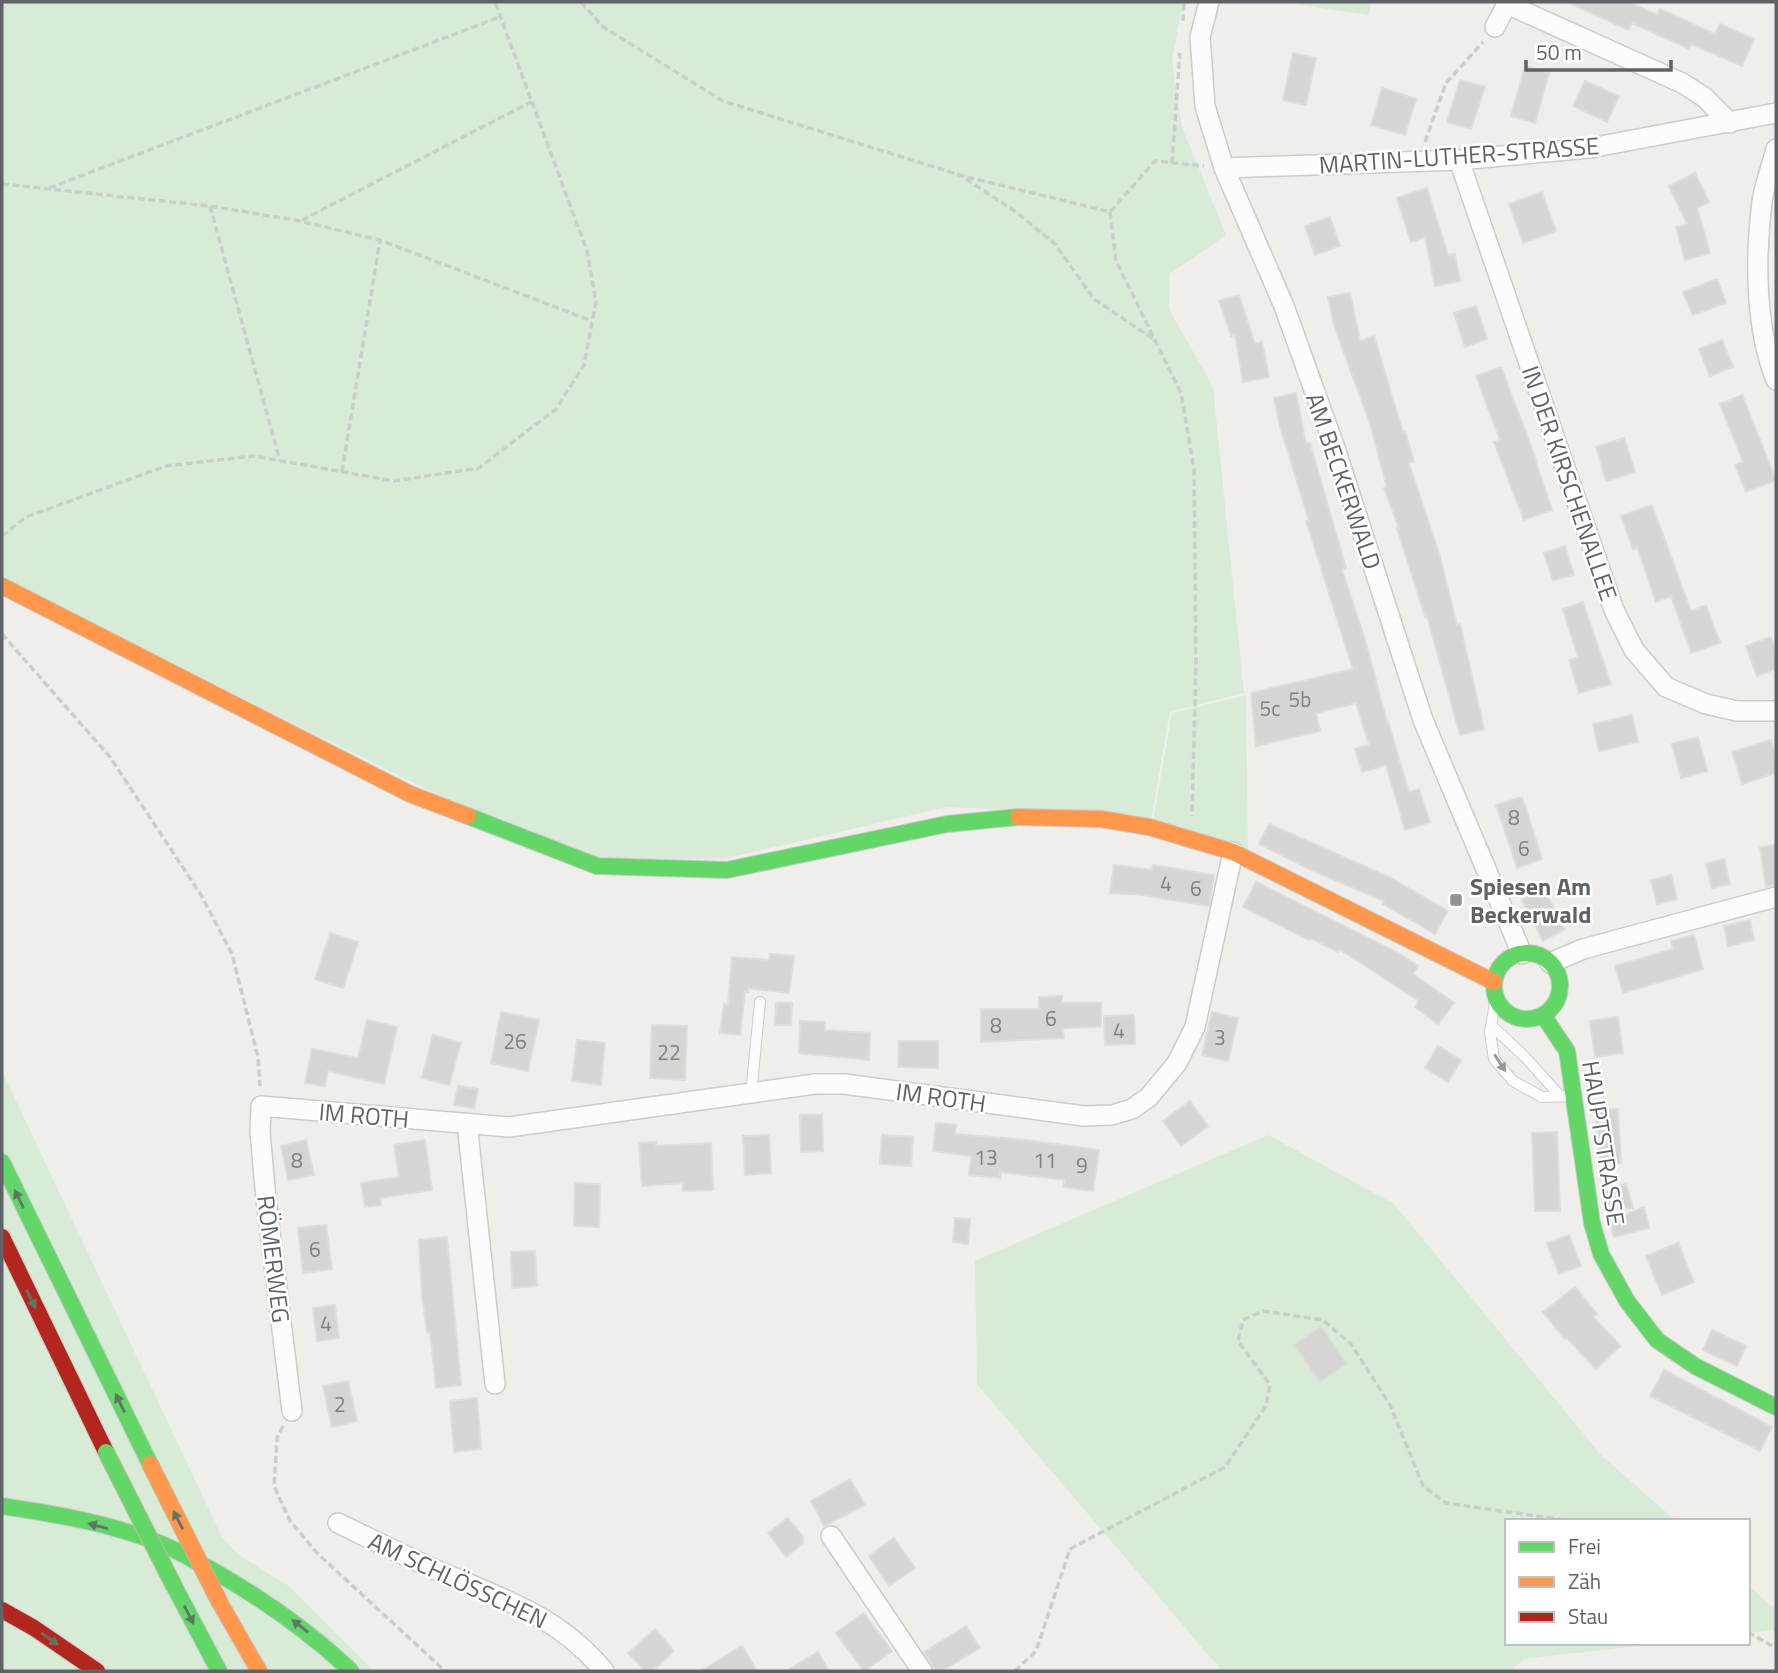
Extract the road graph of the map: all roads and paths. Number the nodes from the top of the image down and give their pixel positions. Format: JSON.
{"nodes":[{"id":1,"x":495,"y":2,"type":"edge"},
{"id":2,"x":581,"y":2,"type":"edge"},
{"id":3,"x":1184,"y":2,"type":"edge"},
{"id":4,"x":1209,"y":2,"type":"edge"},
{"id":5,"x":1508,"y":3,"type":"edge"},
{"id":6,"x":500,"y":17,"type":"junction"},
{"id":7,"x":1495,"y":27,"type":"joint"},
{"id":8,"x":1182,"y":29,"type":"dead end"},
{"id":9,"x":1181,"y":42,"type":"dead end"},
{"id":10,"x":532,"y":102,"type":"junction"},
{"id":11,"x":1776,"y":113,"type":"edge"},
{"id":12,"x":1730,"y":123,"type":"junction"},
{"id":13,"x":1776,"y":149,"type":"edge"},
{"id":14,"x":1459,"y":160,"type":"junction"},
{"id":15,"x":1419,"y":161,"type":"junction"},
{"id":16,"x":1172,"y":163,"type":"junction"},
{"id":17,"x":1224,"y":168,"type":"junction"},
{"id":18,"x":963,"y":176,"type":"junction"},
{"id":19,"x":2,"y":184,"type":"edge"},
{"id":20,"x":47,"y":189,"type":"junction"},
{"id":21,"x":210,"y":206,"type":"junction"},
{"id":22,"x":1110,"y":212,"type":"junction"},
{"id":23,"x":300,"y":221,"type":"junction"},
{"id":24,"x":380,"y":240,"type":"junction"},
{"id":25,"x":592,"y":321,"type":"junction"},
{"id":26,"x":1157,"y":341,"type":"junction"},
{"id":27,"x":1776,"y":380,"type":"edge"},
{"id":28,"x":280,"y":461,"type":"junction"},
{"id":29,"x":342,"y":472,"type":"junction"},
{"id":30,"x":2,"y":536,"type":"edge"},
{"id":31,"x":2,"y":586,"type":"edge"},
{"id":32,"x":2,"y":634,"type":"edge"},
{"id":33,"x":1776,"y":710,"type":"edge"},
{"id":34,"x":1192,"y":840,"type":"junction"},
{"id":35,"x":1233,"y":852,"type":"junction"},
{"id":36,"x":1776,"y":897,"type":"edge"},
{"id":37,"x":1522,"y":954,"type":"junction"},
{"id":38,"x":1550,"y":963,"type":"junction"},
{"id":39,"x":1495,"y":990,"type":"junction"},
{"id":40,"x":760,"y":1002,"type":"dead end"},
{"id":41,"x":1544,"y":1015,"type":"junction"},
{"id":42,"x":1492,"y":1025,"type":"junction"},
{"id":43,"x":751,"y":1094,"type":"junction"},
{"id":44,"x":1567,"y":1097,"type":"junction"},
{"id":45,"x":261,"y":1106,"type":"junction"},
{"id":46,"x":467,"y":1123,"type":"junction"},
{"id":47,"x":2,"y":1162,"type":"edge"},
{"id":48,"x":2,"y":1237,"type":"edge"},
{"id":49,"x":495,"y":1384,"type":"dead end"},
{"id":50,"x":1776,"y":1407,"type":"edge"},
{"id":51,"x":292,"y":1411,"type":"joint"},
{"id":52,"x":2,"y":1506,"type":"edge"},
{"id":53,"x":1558,"y":1519,"type":"edge"},
{"id":54,"x":338,"y":1523,"type":"dead end"},
{"id":55,"x":831,"y":1536,"type":"dead end"},
{"id":56,"x":2,"y":1610,"type":"edge"},
{"id":57,"x":1750,"y":1633,"type":"edge"},
{"id":58,"x":1776,"y":1648,"type":"edge"},
{"id":59,"x":97,"y":1671,"type":"edge"},
{"id":60,"x":217,"y":1671,"type":"edge"},
{"id":61,"x":258,"y":1671,"type":"edge"},
{"id":62,"x":351,"y":1671,"type":"edge"},
{"id":63,"x":445,"y":1671,"type":"edge"},
{"id":64,"x":604,"y":1671,"type":"edge"},
{"id":65,"x":922,"y":1671,"type":"edge"},
{"id":66,"x":1015,"y":1671,"type":"edge"}],
"edges":[{"from":1,"to":6,"type":"path"},
{"from":2,"to":18,"type":"path"},
{"from":3,"to":8,"type":"path"},
{"from":4,"to":17,"type":"street","name":"AM BECKERWALD"},
{"from":5,"to":7,"type":"street"},
{"from":5,"to":12,"type":"street"},
{"from":6,"to":10,"type":"path"},
{"from":6,"to":20,"type":"path"},
{"from":7,"to":15,"type":"path"},
{"from":9,"to":16,"type":"path"},
{"from":10,"to":23,"type":"path"},
{"from":10,"to":25,"type":"path"},
{"from":11,"to":12,"type":"street","name":"MARTIN-LUTHER-STRASSE"},
{"from":12,"to":14,"type":"street","name":"MARTIN-LUTHER-STRASSE"},
{"from":13,"to":27,"type":"street"},
{"from":14,"to":15,"type":"street","name":"MARTIN-LUTHER-STRASSE"},
{"from":14,"to":33,"type":"street","name":"IN DER KIRSCHENALLEE"},
{"from":15,"to":17,"type":"street","name":"MARTIN-LUTHER-STRASSE"},
{"from":16,"to":17,"type":"path"},
{"from":16,"to":22,"type":"path"},
{"from":17,"to":37,"type":"street","name":"AM BECKERWALD"},
{"from":18,"to":22,"type":"path"},
{"from":18,"to":26,"type":"path"},
{"from":19,"to":20,"type":"path"},
{"from":20,"to":21,"type":"path"},
{"from":21,"to":23,"type":"path"},
{"from":21,"to":28,"type":"path"},
{"from":22,"to":26,"type":"path"},
{"from":23,"to":24,"type":"path"},
{"from":24,"to":25,"type":"path"},
{"from":24,"to":29,"type":"path"},
{"from":25,"to":29,"type":"path"},
{"from":26,"to":34,"type":"path"},
{"from":28,"to":29,"type":"path"},
{"from":28,"to":30,"type":"path"},
{"from":31,"to":34,"type":"main road"},
{"from":32,"to":45,"type":"path"},
{"from":34,"to":35,"type":"main road"},
{"from":35,"to":39,"type":"main road"},
{"from":35,"to":43,"type":"street","name":"IM ROTH"},
{"from":36,"to":38,"type":"street"},
{"from":37,"to":38,"type":"main road"},
{"from":37,"to":39,"type":"main road"},
{"from":38,"to":41,"type":"main road"},
{"from":39,"to":41,"type":"main road"},
{"from":39,"to":42,"type":"lane"},
{"from":40,"to":43,"type":"lane"},
{"from":41,"to":44,"type":"main road","name":"HAUPTSTRASSE"},
{"from":42,"to":44,"type":"lane"},
{"from":42,"to":44,"type":"lane","one_way":true},
{"from":43,"to":46,"type":"street","name":"IM ROTH"},
{"from":44,"to":50,"type":"main road","name":"HAUPTSTRASSE"},
{"from":45,"to":46,"type":"street","name":"IM ROTH"},
{"from":45,"to":51,"type":"street","name":"RÖMERWEG"},
{"from":46,"to":49,"type":"street"},
{"from":61,"to":47,"type":"main road","one_way":true,"bridge":true},
{"from":48,"to":60,"type":"main road","one_way":true,"bridge":true},
{"from":51,"to":63,"type":"path"},
{"from":62,"to":52,"type":"main road","one_way":true},
{"from":53,"to":66,"type":"path"},
{"from":54,"to":64,"type":"street","name":"AM SCHLÖSSCHEN"},
{"from":55,"to":65,"type":"street"},
{"from":56,"to":59,"type":"main road","one_way":true},
{"from":57,"to":58,"type":"path"}]}
